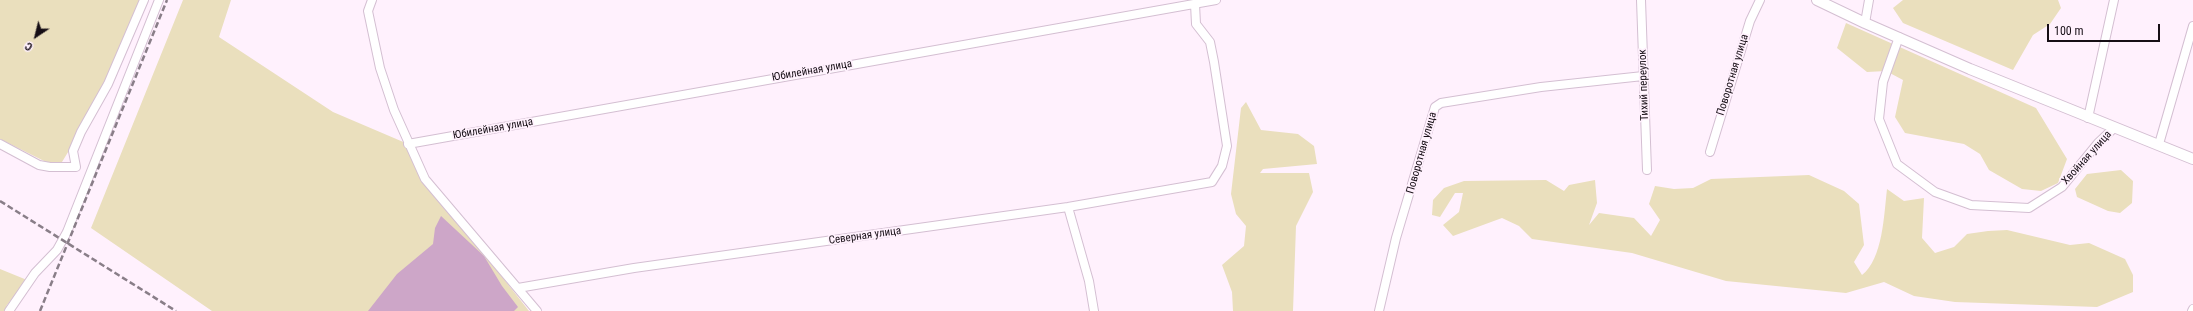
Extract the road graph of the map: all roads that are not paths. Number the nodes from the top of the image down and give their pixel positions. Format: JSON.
{"nodes":[{"id":1,"x":144,"y":0,"type":"edge"},
{"id":2,"x":160,"y":0,"type":"edge"},
{"id":3,"x":372,"y":0,"type":"edge"},
{"id":4,"x":1216,"y":0,"type":"edge"},
{"id":5,"x":1641,"y":0,"type":"edge"},
{"id":6,"x":1760,"y":0,"type":"edge"},
{"id":7,"x":1817,"y":0,"type":"edge"},
{"id":8,"x":1869,"y":0,"type":"edge"},
{"id":9,"x":2114,"y":0,"type":"edge"},
{"id":10,"x":1195,"y":4,"type":"junction"},
{"id":11,"x":1865,"y":23,"type":"junction"},
{"id":12,"x":2193,"y":26,"type":"edge"},
{"id":13,"x":1899,"y":37,"type":"junction"},
{"id":14,"x":1643,"y":76,"type":"junction"},
{"id":15,"x":2088,"y":118,"type":"junction"},
{"id":16,"x":2114,"y":128,"type":"junction"},
{"id":17,"x":0,"y":144,"type":"edge"},
{"id":18,"x":408,"y":144,"type":"junction"},
{"id":19,"x":2159,"y":144,"type":"junction"},
{"id":20,"x":1710,"y":152,"type":"dead end"},
{"id":21,"x":2193,"y":159,"type":"edge"},
{"id":22,"x":76,"y":167,"type":"junction"},
{"id":23,"x":1647,"y":170,"type":"dead end"},
{"id":24,"x":88,"y":176,"type":"junction"},
{"id":25,"x":1068,"y":207,"type":"junction"},
{"id":26,"x":518,"y":288,"type":"junction"},
{"id":27,"x":9,"y":311,"type":"edge"},
{"id":28,"x":537,"y":311,"type":"edge"},
{"id":29,"x":1094,"y":311,"type":"edge"},
{"id":30,"x":1379,"y":311,"type":"edge"}],
"edges":[{"from":1,"to":22,"type":"street"},
{"from":2,"to":24,"type":"street"},
{"from":3,"to":18,"type":"street"},
{"from":4,"to":10,"type":"street","name":"Юбилейная улица"},
{"from":5,"to":14,"type":"street","name":"Тихий переулок"},
{"from":6,"to":20,"type":"street","name":"Поворотная улица"},
{"from":7,"to":11,"type":"street"},
{"from":8,"to":11,"type":"street"},
{"from":9,"to":15,"type":"street"},
{"from":10,"to":18,"type":"street","name":"Юбилейная улица"},
{"from":10,"to":25,"type":"street","name":"Северная улица"},
{"from":11,"to":13,"type":"street"},
{"from":12,"to":19,"type":"street"},
{"from":13,"to":15,"type":"street"},
{"from":13,"to":16,"type":"street","name":"Хвойная улица"},
{"from":14,"to":23,"type":"street","name":"Тихий переулок"},
{"from":14,"to":30,"type":"street","name":"Поворотная улица"},
{"from":15,"to":16,"type":"street"},
{"from":16,"to":19,"type":"street"},
{"from":17,"to":22,"type":"street"},
{"from":18,"to":26,"type":"street"},
{"from":19,"to":21,"type":"street"},
{"from":22,"to":24,"type":"street"},
{"from":24,"to":27,"type":"street"},
{"from":25,"to":26,"type":"street","name":"Северная улица"},
{"from":25,"to":29,"type":"street"},
{"from":26,"to":28,"type":"street"}]}
